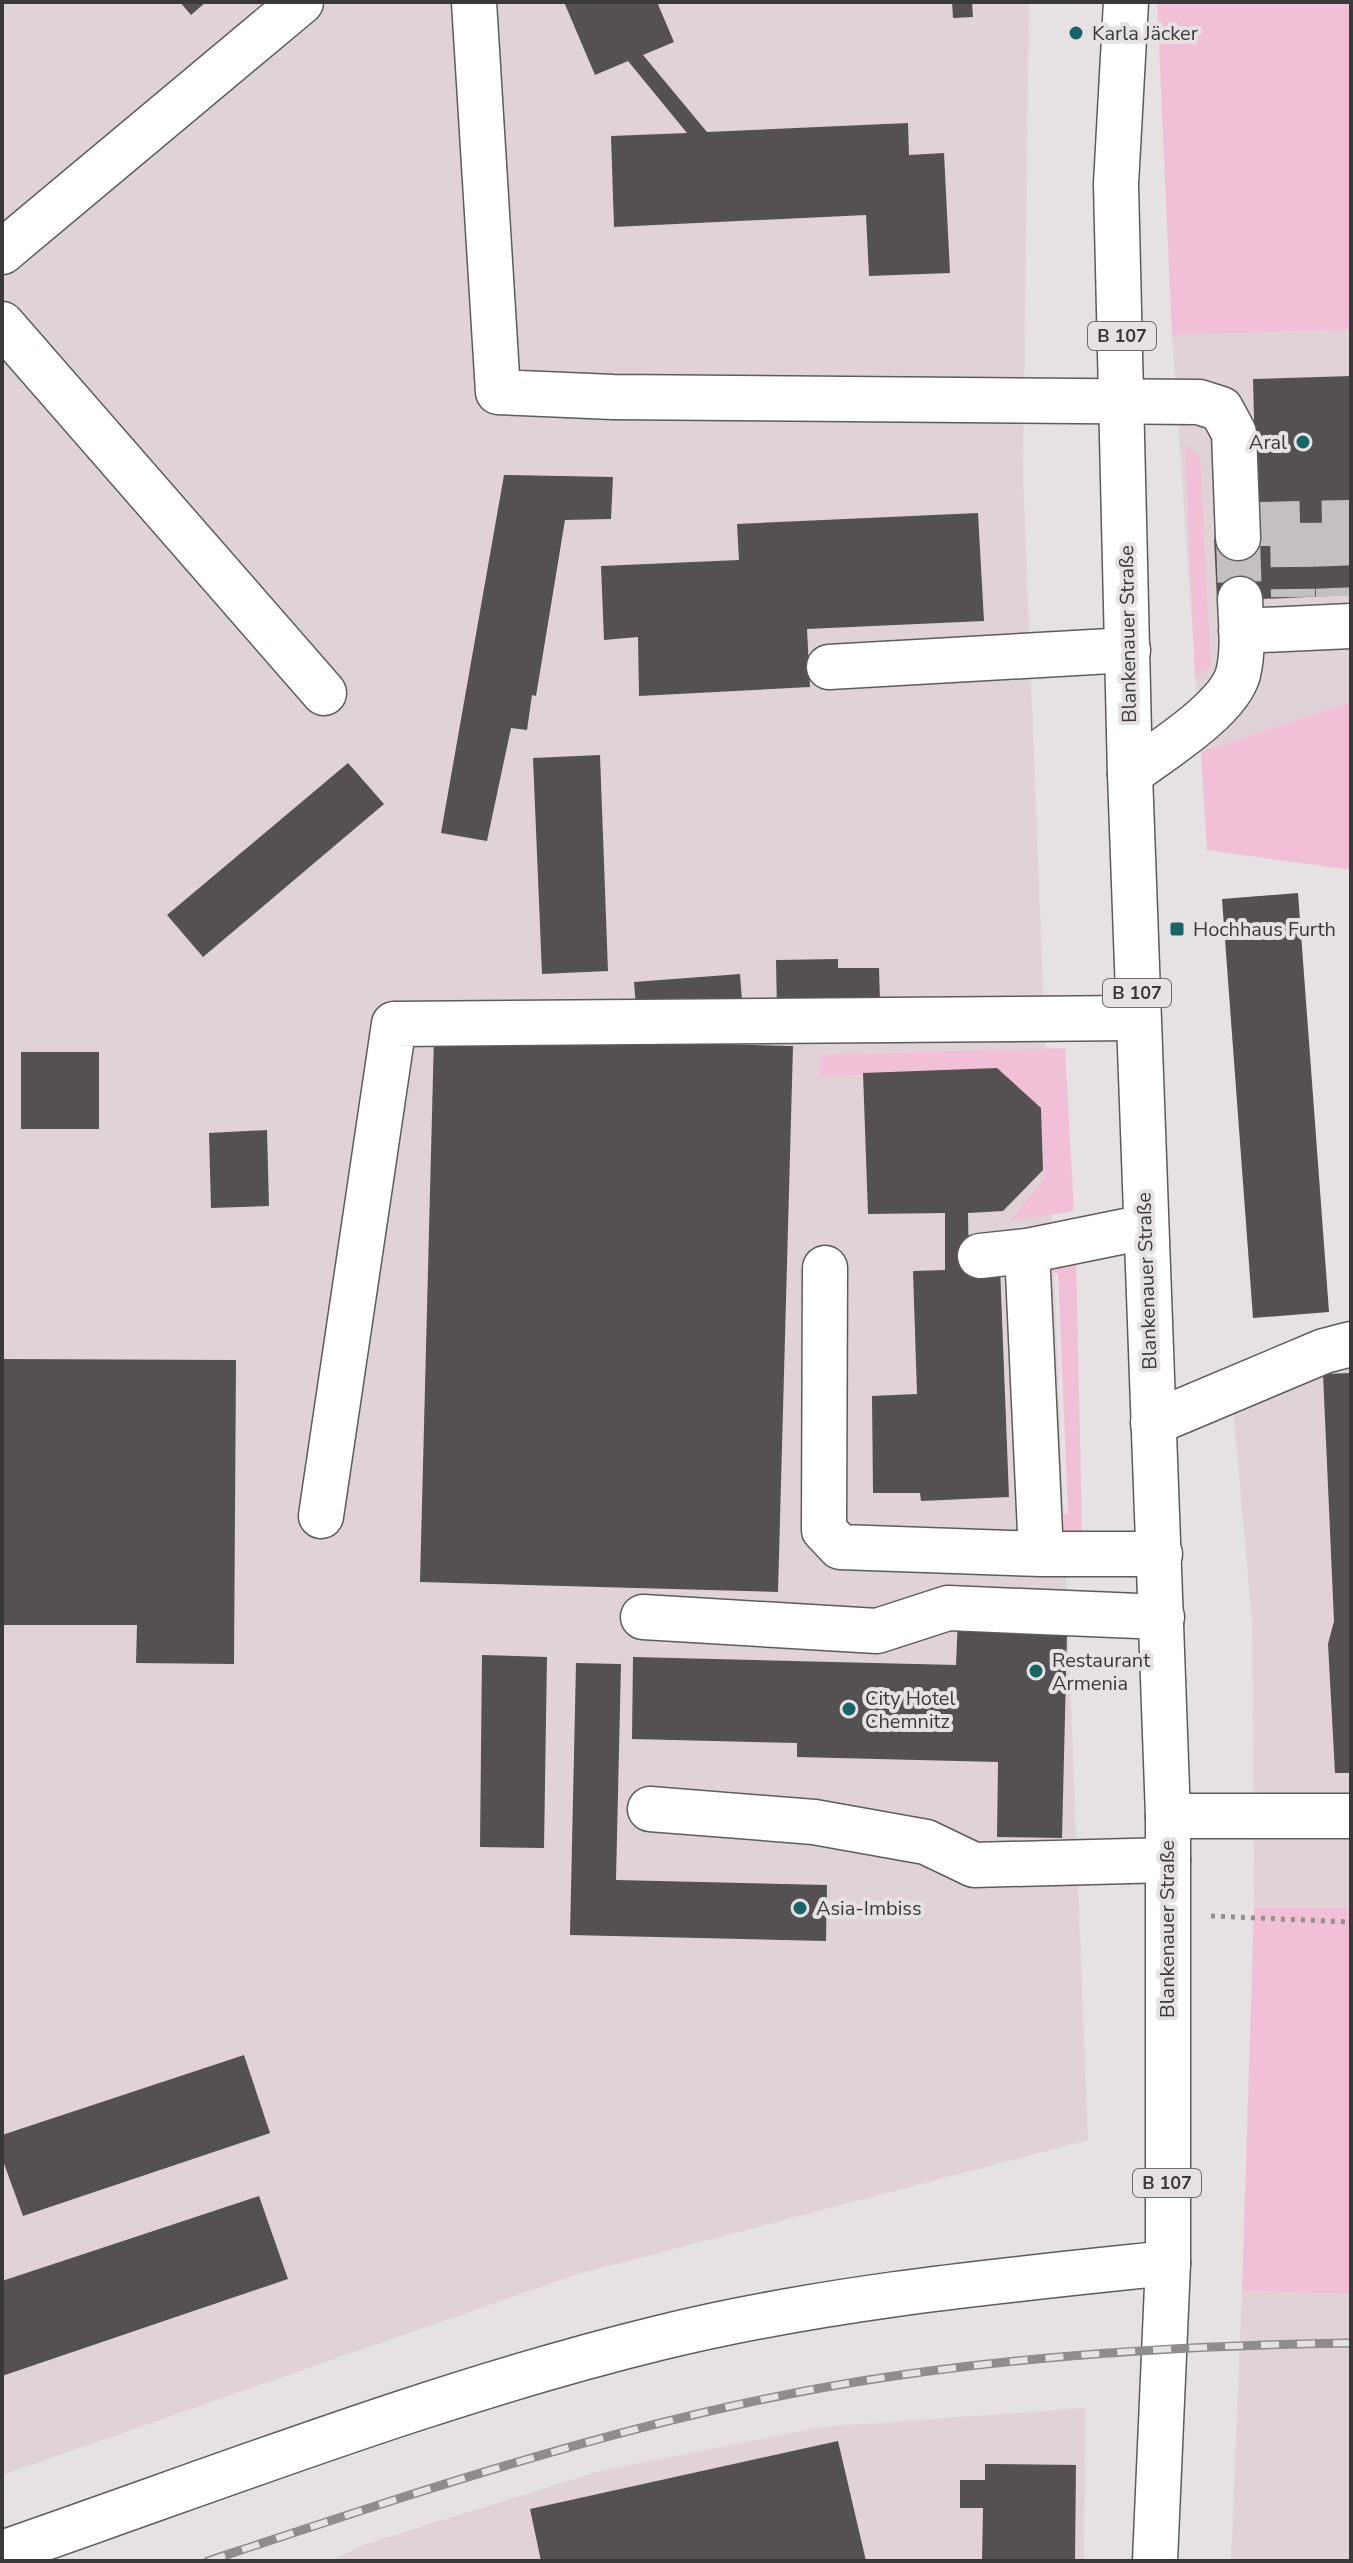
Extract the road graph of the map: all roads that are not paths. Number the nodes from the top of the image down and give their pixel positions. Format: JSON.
{"nodes":[{"id":1,"x":301,"y":2,"type":"edge"},
{"id":2,"x":474,"y":2,"type":"edge"},
{"id":3,"x":1126,"y":2,"type":"edge"},
{"id":4,"x":2,"y":252,"type":"edge"},
{"id":5,"x":2,"y":324,"type":"edge"},
{"id":6,"x":1124,"y":402,"type":"junction"},
{"id":7,"x":1244,"y":529,"type":"tunnel mouth"},
{"id":8,"x":1342,"y":616,"type":"edge"},
{"id":9,"x":1128,"y":650,"type":"junction"},
{"id":10,"x":829,"y":667,"type":"dead end"},
{"id":11,"x":324,"y":693,"type":"dead end"},
{"id":12,"x":1130,"y":774,"type":"junction"},
{"id":13,"x":1138,"y":1018,"type":"junction"},
{"id":14,"x":1145,"y":1227,"type":"junction"},
{"id":15,"x":1027,"y":1251,"type":"junction"},
{"id":16,"x":980,"y":1256,"type":"dead end"},
{"id":17,"x":825,"y":1268,"type":"dead end"},
{"id":18,"x":1351,"y":1344,"type":"edge"},
{"id":19,"x":1153,"y":1423,"type":"junction"},
{"id":20,"x":321,"y":1516,"type":"dead end"},
{"id":21,"x":1041,"y":1554,"type":"junction"},
{"id":22,"x":1160,"y":1554,"type":"junction"},
{"id":23,"x":643,"y":1617,"type":"dead end"},
{"id":24,"x":1162,"y":1617,"type":"junction"},
{"id":25,"x":650,"y":1809,"type":"dead end"},
{"id":26,"x":1168,"y":1816,"type":"junction"},
{"id":27,"x":1351,"y":1816,"type":"edge"},
{"id":28,"x":1168,"y":1860,"type":"junction"},
{"id":29,"x":1168,"y":2263,"type":"junction"},
{"id":30,"x":2,"y":2553,"type":"edge"},
{"id":31,"x":1155,"y":2561,"type":"edge"}],
"edges":[{"from":1,"to":4,"type":"main road"},
{"from":2,"to":6,"type":"main road"},
{"from":3,"to":6,"type":"main road","name":"Blankenauer Straße","number":"B 107"},
{"from":5,"to":11,"type":"main road"},
{"from":6,"to":7,"type":"main road"},
{"from":6,"to":9,"type":"main road","name":"Blankenauer Straße","number":"B 107"},
{"from":8,"to":12,"type":"main road"},
{"from":9,"to":10,"type":"main road"},
{"from":9,"to":12,"type":"main road","name":"Blankenauer Straße","number":"B 107"},
{"from":12,"to":13,"type":"main road","name":"Blankenauer Straße","number":"B 107"},
{"from":13,"to":14,"type":"main road","name":"Blankenauer Straße","number":"B 107"},
{"from":13,"to":20,"type":"main road"},
{"from":14,"to":15,"type":"main road"},
{"from":14,"to":19,"type":"main road","name":"Blankenauer Straße","number":"B 107"},
{"from":15,"to":16,"type":"main road"},
{"from":15,"to":21,"type":"main road"},
{"from":17,"to":21,"type":"main road"},
{"from":18,"to":19,"type":"main road"},
{"from":19,"to":22,"type":"main road","name":"Blankenauer Straße","number":"B 107"},
{"from":21,"to":22,"type":"main road"},
{"from":22,"to":24,"type":"main road","name":"Blankenauer Straße","number":"B 107"},
{"from":23,"to":24,"type":"main road"},
{"from":24,"to":26,"type":"main road","name":"Blankenauer Straße","number":"B 107"},
{"from":25,"to":28,"type":"main road"},
{"from":26,"to":27,"type":"main road"},
{"from":26,"to":28,"type":"main road","name":"Blankenauer Straße","number":"B 107"},
{"from":28,"to":29,"type":"main road","name":"Blankenauer Straße","number":"B 107"},
{"from":29,"to":30,"type":"main road"},
{"from":29,"to":31,"type":"main road","name":"Blankenauer Straße","number":"B 107"}]}
